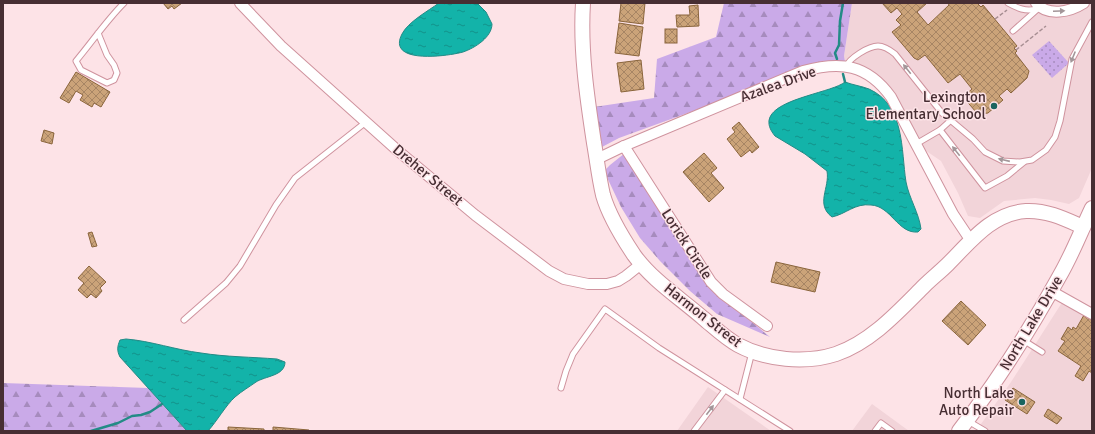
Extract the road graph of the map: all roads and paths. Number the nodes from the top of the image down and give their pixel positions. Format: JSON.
{"nodes":[{"id":1,"x":124,"y":3,"type":"edge"},
{"id":2,"x":240,"y":3,"type":"edge"},
{"id":3,"x":583,"y":3,"type":"edge"},
{"id":4,"x":1008,"y":3,"type":"edge"},
{"id":5,"x":1084,"y":3,"type":"edge"},
{"id":6,"x":1038,"y":6,"type":"edge"},
{"id":7,"x":1007,"y":10,"type":"dead end"},
{"id":8,"x":995,"y":19,"type":"dead end"},
{"id":9,"x":1092,"y":22,"type":"edge"},
{"id":10,"x":1046,"y":26,"type":"dead end"},
{"id":11,"x":1013,"y":31,"type":"dead end"},
{"id":12,"x":98,"y":33,"type":"junction"},
{"id":13,"x":1016,"y":50,"type":"dead end"},
{"id":14,"x":846,"y":67,"type":"junction"},
{"id":15,"x":951,"y":120,"type":"junction"},
{"id":16,"x":366,"y":122,"type":"junction"},
{"id":17,"x":940,"y":130,"type":"junction"},
{"id":18,"x":916,"y":144,"type":"junction"},
{"id":19,"x":624,"y":146,"type":"junction"},
{"id":20,"x":597,"y":159,"type":"junction"},
{"id":21,"x":1025,"y":161,"type":"junction"},
{"id":22,"x":1092,"y":208,"type":"edge"},
{"id":23,"x":1083,"y":227,"type":"junction"},
{"id":24,"x":971,"y":241,"type":"junction"},
{"id":25,"x":641,"y":264,"type":"junction"},
{"id":26,"x":1051,"y":291,"type":"junction"},
{"id":27,"x":1092,"y":314,"type":"edge"},
{"id":28,"x":184,"y":320,"type":"dead end"},
{"id":29,"x":767,"y":326,"type":"dead end"},
{"id":30,"x":1022,"y":340,"type":"junction"},
{"id":31,"x":752,"y":351,"type":"junction"},
{"id":32,"x":1042,"y":352,"type":"dead end"},
{"id":33,"x":561,"y":388,"type":"dead end"},
{"id":34,"x":725,"y":390,"type":"junction"},
{"id":35,"x":740,"y":399,"type":"junction"},
{"id":36,"x":963,"y":426,"type":"edge"},
{"id":37,"x":694,"y":431,"type":"edge"},
{"id":38,"x":790,"y":431,"type":"edge"},
{"id":39,"x":875,"y":431,"type":"edge"},
{"id":40,"x":892,"y":431,"type":"edge"},
{"id":41,"x":984,"y":431,"type":"edge"}],
"edges":[{"from":1,"to":12,"type":"lane"},
{"from":2,"to":16,"type":"street","name":"Dreher Street"},
{"from":3,"to":20,"type":"street","name":"Harmon Street"},
{"from":4,"to":6,"type":"lane"},
{"from":6,"to":5,"type":"street","one_way":true},
{"from":6,"to":11,"type":"lane"},
{"from":7,"to":8,"type":"path"},
{"from":9,"to":21,"type":"lane","one_way":true},
{"from":10,"to":13,"type":"path"},
{"from":12,"to":12,"type":"lane"},
{"from":15,"to":14,"type":"lane","one_way":true},
{"from":14,"to":18,"type":"street","name":"Azalea Drive"},
{"from":14,"to":19,"type":"street","name":"Azalea Drive"},
{"from":15,"to":17,"type":"lane"},
{"from":21,"to":15,"type":"lane","one_way":true},
{"from":16,"to":25,"type":"street","name":"Dreher Street"},
{"from":16,"to":28,"type":"lane"},
{"from":17,"to":18,"type":"lane"},
{"from":21,"to":17,"type":"lane","one_way":true},
{"from":18,"to":24,"type":"street","name":"Azalea Drive"},
{"from":19,"to":20,"type":"street","name":"Azalea Drive"},
{"from":19,"to":29,"type":"street","name":"Lorick Circle"},
{"from":20,"to":25,"type":"street","name":"Harmon Street"},
{"from":22,"to":23,"type":"street","name":"North Lake Drive"},
{"from":23,"to":24,"type":"street","name":"Harmon Street"},
{"from":23,"to":26,"type":"street","name":"North Lake Drive"},
{"from":24,"to":31,"type":"street","name":"Harmon Street"},
{"from":25,"to":31,"type":"street","name":"Harmon Street"},
{"from":26,"to":27,"type":"street"},
{"from":26,"to":30,"type":"street","name":"North Lake Drive"},
{"from":30,"to":32,"type":"lane"},
{"from":30,"to":36,"type":"street","name":"North Lake Drive"},
{"from":31,"to":35,"type":"lane"},
{"from":33,"to":34,"type":"lane"},
{"from":34,"to":35,"type":"lane"},
{"from":37,"to":34,"type":"lane","one_way":true},
{"from":35,"to":38,"type":"lane"},
{"from":36,"to":41,"type":"lane"},
{"from":39,"to":40,"type":"lane"}]}
